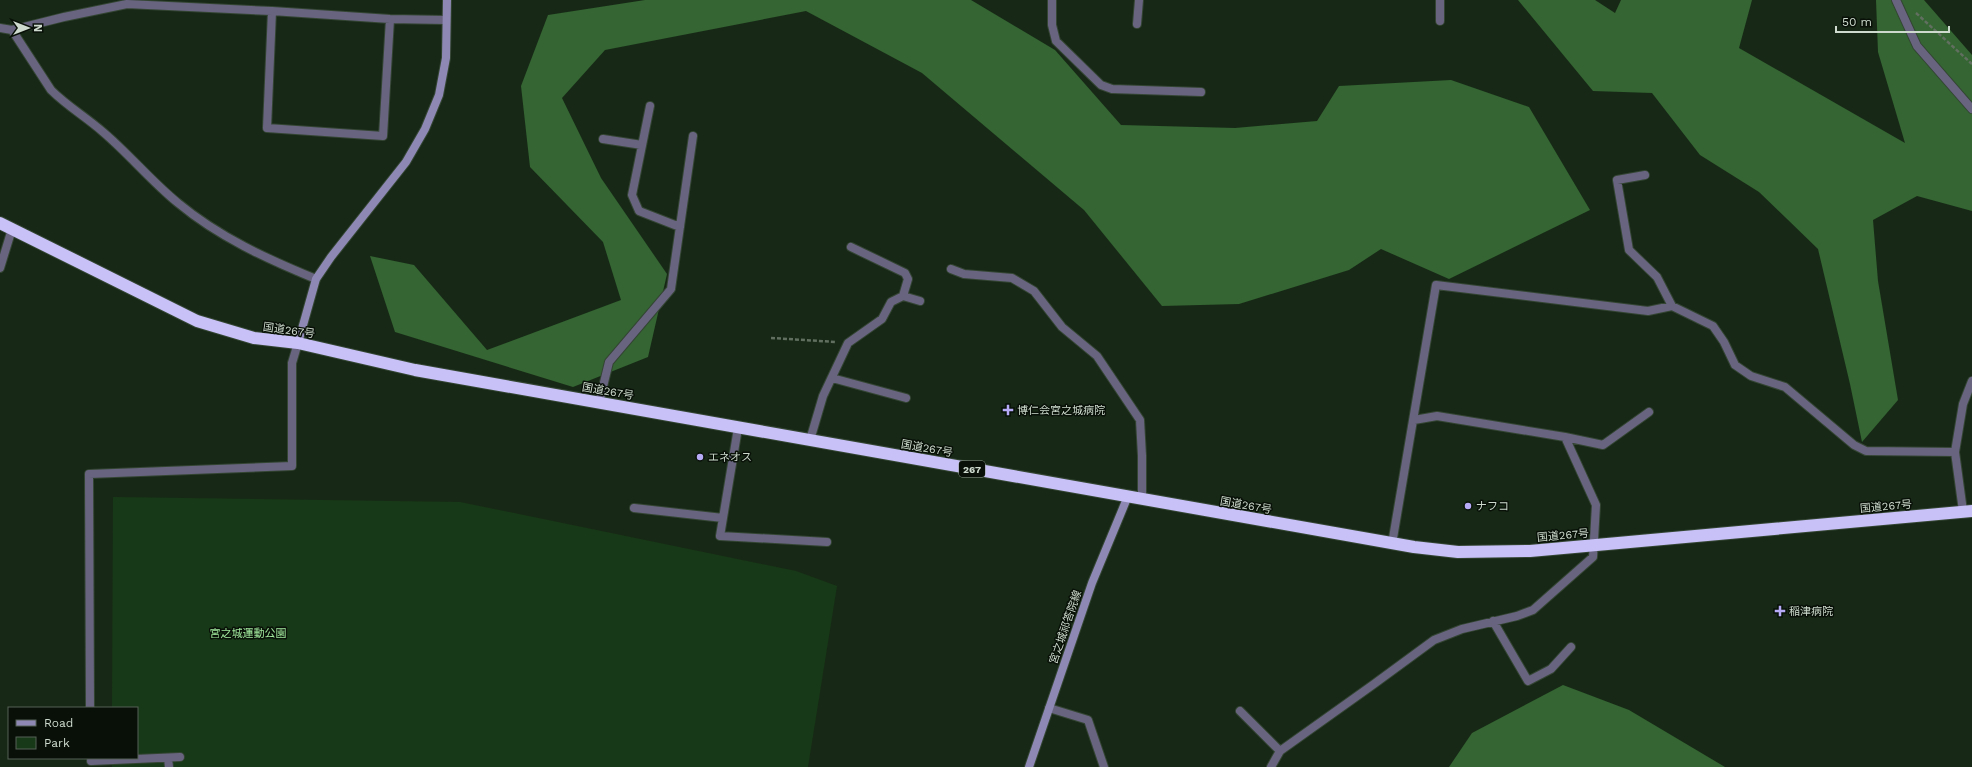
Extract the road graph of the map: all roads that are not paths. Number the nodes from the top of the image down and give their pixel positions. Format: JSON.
{"nodes":[{"id":1,"x":447,"y":0,"type":"edge"},
{"id":2,"x":1052,"y":0,"type":"edge"},
{"id":3,"x":1139,"y":0,"type":"edge"},
{"id":4,"x":1440,"y":0,"type":"edge"},
{"id":5,"x":1896,"y":0,"type":"edge"},
{"id":6,"x":272,"y":11,"type":"junction"},
{"id":7,"x":390,"y":19,"type":"junction"},
{"id":8,"x":446,"y":20,"type":"junction"},
{"id":9,"x":1440,"y":21,"type":"dead end"},
{"id":10,"x":1137,"y":24,"type":"dead end"},
{"id":11,"x":0,"y":28,"type":"edge"},
{"id":12,"x":12,"y":30,"type":"junction"},
{"id":13,"x":1201,"y":92,"type":"dead end"},
{"id":14,"x":650,"y":106,"type":"dead end"},
{"id":15,"x":1972,"y":109,"type":"edge"},
{"id":16,"x":694,"y":136,"type":"dead end"},
{"id":17,"x":603,"y":139,"type":"dead end"},
{"id":18,"x":642,"y":145,"type":"junction"},
{"id":19,"x":1645,"y":175,"type":"dead end"},
{"id":20,"x":0,"y":223,"type":"edge"},
{"id":21,"x":680,"y":227,"type":"junction"},
{"id":22,"x":12,"y":229,"type":"junction"},
{"id":23,"x":851,"y":247,"type":"dead end"},
{"id":24,"x":0,"y":268,"type":"edge"},
{"id":25,"x":951,"y":269,"type":"dead end"},
{"id":26,"x":316,"y":279,"type":"junction"},
{"id":27,"x":903,"y":296,"type":"junction"},
{"id":28,"x":920,"y":301,"type":"dead end"},
{"id":29,"x":1672,"y":306,"type":"junction"},
{"id":30,"x":298,"y":343,"type":"junction"},
{"id":31,"x":832,"y":378,"type":"junction"},
{"id":32,"x":1972,"y":381,"type":"edge"},
{"id":33,"x":906,"y":398,"type":"dead end"},
{"id":34,"x":599,"y":403,"type":"junction"},
{"id":35,"x":1649,"y":412,"type":"dead end"},
{"id":36,"x":1414,"y":420,"type":"junction"},
{"id":37,"x":738,"y":428,"type":"junction"},
{"id":38,"x":1565,"y":437,"type":"junction"},
{"id":39,"x":810,"y":440,"type":"junction"},
{"id":40,"x":1955,"y":452,"type":"junction"},
{"id":41,"x":1128,"y":496,"type":"junction"},
{"id":42,"x":1142,"y":499,"type":"junction"},
{"id":43,"x":634,"y":508,"type":"dead end"},
{"id":44,"x":1967,"y":511,"type":"edge"},
{"id":45,"x":723,"y":518,"type":"junction"},
{"id":46,"x":827,"y":542,"type":"dead end"},
{"id":47,"x":1392,"y":544,"type":"junction"},
{"id":48,"x":1594,"y":545,"type":"junction"},
{"id":49,"x":1493,"y":622,"type":"junction"},
{"id":50,"x":1571,"y":647,"type":"dead end"},
{"id":51,"x":90,"y":707,"type":"edge"},
{"id":52,"x":1049,"y":708,"type":"junction"},
{"id":53,"x":1240,"y":711,"type":"dead end"},
{"id":54,"x":1280,"y":751,"type":"junction"},
{"id":55,"x":180,"y":757,"type":"dead end"},
{"id":56,"x":168,"y":758,"type":"junction"},
{"id":57,"x":91,"y":762,"type":"edge"},
{"id":58,"x":169,"y":767,"type":"edge"},
{"id":59,"x":1029,"y":767,"type":"edge"},
{"id":60,"x":1104,"y":767,"type":"edge"},
{"id":61,"x":1271,"y":767,"type":"edge"}],
"edges":[{"from":1,"to":8,"type":"street"},
{"from":2,"to":13,"type":"street"},
{"from":3,"to":10,"type":"street"},
{"from":4,"to":9,"type":"street"},
{"from":5,"to":15,"type":"street"},
{"from":6,"to":7,"type":"street"},
{"from":6,"to":7,"type":"street"},
{"from":6,"to":12,"type":"street"},
{"from":7,"to":8,"type":"street"},
{"from":8,"to":26,"type":"street"},
{"from":11,"to":12,"type":"street"},
{"from":12,"to":26,"type":"street"},
{"from":14,"to":18,"type":"street"},
{"from":16,"to":21,"type":"street"},
{"from":17,"to":18,"type":"street"},
{"from":18,"to":21,"type":"street"},
{"from":19,"to":29,"type":"street"},
{"from":20,"to":22,"type":"highway","name":"国道267号","number":"267"},
{"from":21,"to":34,"type":"street"},
{"from":22,"to":24,"type":"street"},
{"from":22,"to":30,"type":"highway","name":"国道267号","number":"267"},
{"from":23,"to":27,"type":"street"},
{"from":25,"to":42,"type":"street"},
{"from":26,"to":30,"type":"street"},
{"from":27,"to":28,"type":"street"},
{"from":27,"to":31,"type":"street"},
{"from":29,"to":36,"type":"street"},
{"from":29,"to":40,"type":"street"},
{"from":30,"to":34,"type":"highway","name":"国道267号","number":"267"},
{"from":30,"to":51,"type":"street"},
{"from":31,"to":33,"type":"street"},
{"from":31,"to":39,"type":"street"},
{"from":32,"to":40,"type":"street"},
{"from":34,"to":37,"type":"highway","name":"国道267号","number":"267"},
{"from":35,"to":38,"type":"street"},
{"from":36,"to":38,"type":"street"},
{"from":36,"to":47,"type":"street"},
{"from":37,"to":39,"type":"highway","name":"国道267号","number":"267"},
{"from":37,"to":45,"type":"street"},
{"from":38,"to":48,"type":"street"},
{"from":39,"to":41,"type":"highway","name":"国道267号","number":"267"},
{"from":40,"to":44,"type":"street"},
{"from":41,"to":42,"type":"highway","name":"国道267号","number":"267"},
{"from":41,"to":52,"type":"street","name":"宮之城祁答院線"},
{"from":42,"to":47,"type":"highway","name":"国道267号","number":"267"},
{"from":43,"to":45,"type":"street"},
{"from":44,"to":48,"type":"highway","name":"国道267号","number":"267"},
{"from":45,"to":46,"type":"street"},
{"from":47,"to":48,"type":"highway","name":"国道267号","number":"267"},
{"from":48,"to":49,"type":"street"},
{"from":49,"to":50,"type":"street"},
{"from":49,"to":54,"type":"street"},
{"from":52,"to":59,"type":"street","name":"宮之城祁答院線"},
{"from":52,"to":60,"type":"street"},
{"from":53,"to":54,"type":"street"},
{"from":54,"to":61,"type":"street"},
{"from":55,"to":56,"type":"street"},
{"from":56,"to":57,"type":"street"},
{"from":56,"to":58,"type":"street"}]}
